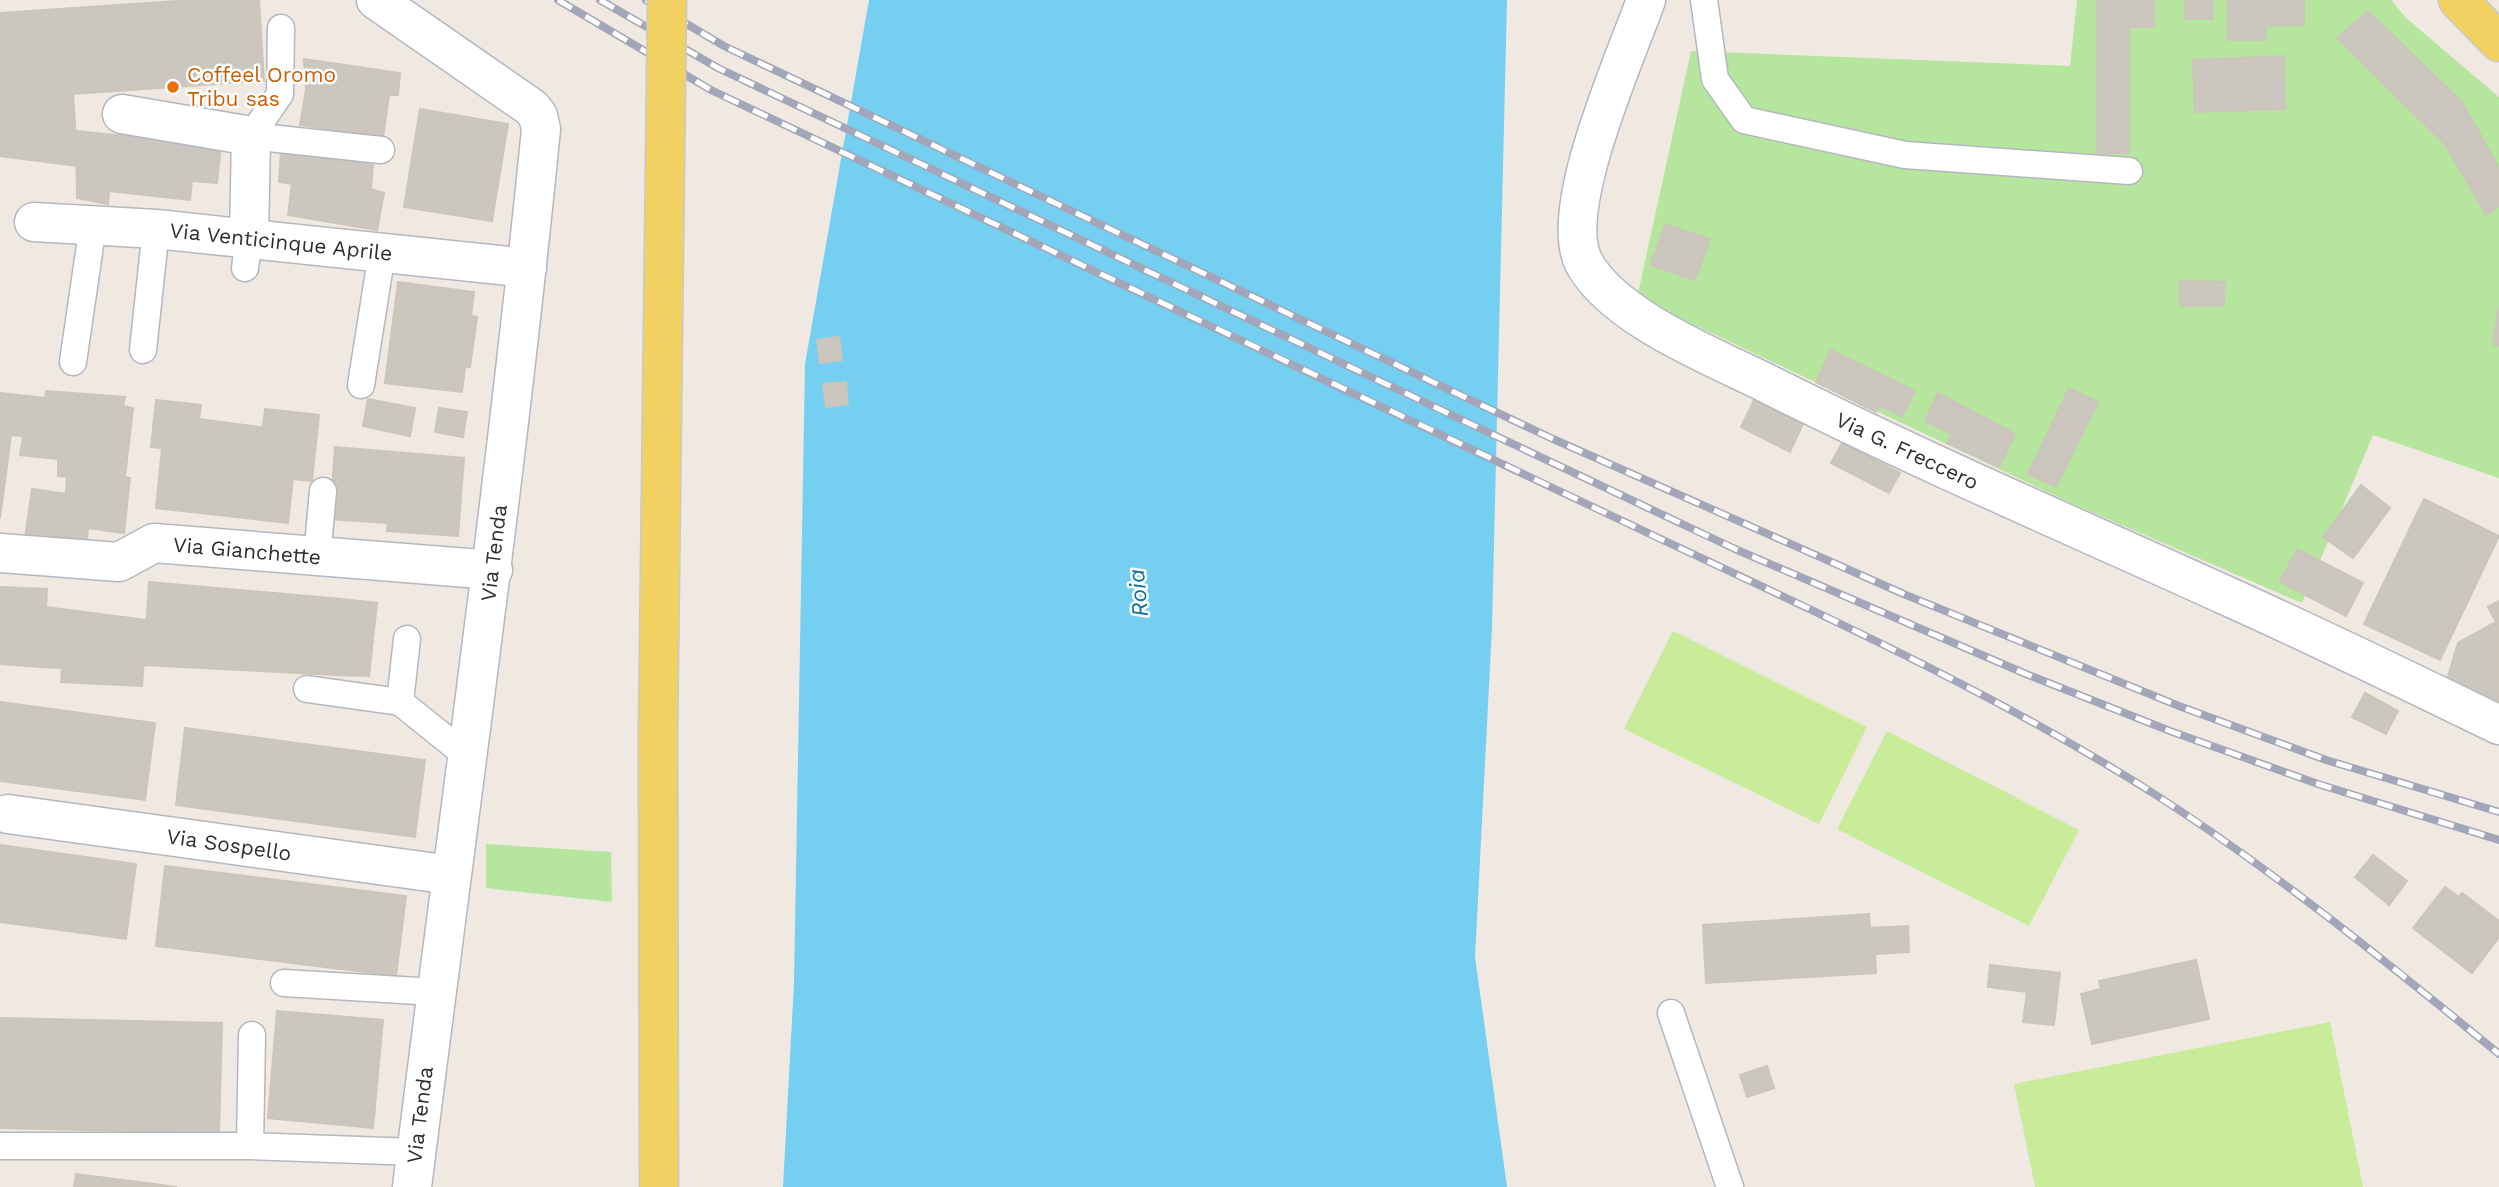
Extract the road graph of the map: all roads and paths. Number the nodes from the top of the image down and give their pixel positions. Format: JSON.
{"nodes":[{"id":1,"x":376,"y":0,"type":"edge"},
{"id":2,"x":667,"y":0,"type":"edge"},
{"id":3,"x":1646,"y":0,"type":"edge"},
{"id":4,"x":1704,"y":0,"type":"edge"},
{"id":5,"x":2458,"y":0,"type":"edge"},
{"id":6,"x":281,"y":28,"type":"dead end"},
{"id":7,"x":2499,"y":42,"type":"edge"},
{"id":8,"x":122,"y":114,"type":"dead end"},
{"id":9,"x":251,"y":136,"type":"junction"},
{"id":10,"x":381,"y":150,"type":"dead end"},
{"id":11,"x":2129,"y":171,"type":"dead end"},
{"id":12,"x":34,"y":222,"type":"dead end"},
{"id":13,"x":93,"y":225,"type":"junction"},
{"id":14,"x":156,"y":229,"type":"junction"},
{"id":15,"x":382,"y":253,"type":"junction"},
{"id":16,"x":247,"y":254,"type":"junction"},
{"id":17,"x":527,"y":268,"type":"junction"},
{"id":18,"x":143,"y":350,"type":"dead end"},
{"id":19,"x":73,"y":362,"type":"dead end"},
{"id":20,"x":361,"y":385,"type":"dead end"},
{"id":21,"x":323,"y":491,"type":"dead end"},
{"id":22,"x":3,"y":553,"type":"edge"},
{"id":23,"x":317,"y":557,"type":"junction"},
{"id":24,"x":493,"y":570,"type":"junction"},
{"id":25,"x":407,"y":639,"type":"dead end"},
{"id":26,"x":307,"y":689,"type":"dead end"},
{"id":27,"x":400,"y":702,"type":"junction"},
{"id":28,"x":2499,"y":725,"type":"edge"},
{"id":29,"x":466,"y":755,"type":"junction"},
{"id":30,"x":8,"y":814,"type":"dead end"},
{"id":31,"x":451,"y":875,"type":"junction"},
{"id":32,"x":284,"y":983,"type":"dead end"},
{"id":33,"x":435,"y":992,"type":"junction"},
{"id":34,"x":1671,"y":1013,"type":"dead end"},
{"id":35,"x":252,"y":1035,"type":"dead end"},
{"id":36,"x":0,"y":1146,"type":"edge"},
{"id":37,"x":250,"y":1146,"type":"junction"},
{"id":38,"x":414,"y":1170,"type":"edge"},
{"id":39,"x":659,"y":1187,"type":"edge"},
{"id":40,"x":1730,"y":1187,"type":"edge"}],
"edges":[{"from":1,"to":17,"type":"street","name":"Via Tenda"},
{"from":2,"to":39,"type":"main road","bridge":true},
{"from":3,"to":28,"type":"street","name":"Via G. Freccero"},
{"from":4,"to":11,"type":"lane"},
{"from":5,"to":7,"type":"main road"},
{"from":6,"to":9,"type":"lane"},
{"from":8,"to":9,"type":"street"},
{"from":9,"to":10,"type":"lane"},
{"from":9,"to":16,"type":"street"},
{"from":12,"to":13,"type":"street","name":"Via Venticinque Aprile"},
{"from":13,"to":14,"type":"street","name":"Via Venticinque Aprile"},
{"from":13,"to":19,"type":"lane"},
{"from":14,"to":16,"type":"street","name":"Via Venticinque Aprile"},
{"from":14,"to":18,"type":"lane"},
{"from":15,"to":16,"type":"street","name":"Via Venticinque Aprile"},
{"from":15,"to":17,"type":"street","name":"Via Venticinque Aprile"},
{"from":15,"to":20,"type":"lane"},
{"from":17,"to":24,"type":"street","name":"Via Tenda"},
{"from":21,"to":23,"type":"lane"},
{"from":22,"to":23,"type":"street","name":"Via Gianchette"},
{"from":23,"to":24,"type":"street","name":"Via Gianchette"},
{"from":24,"to":29,"type":"street","name":"Via Tenda"},
{"from":25,"to":27,"type":"lane"},
{"from":26,"to":27,"type":"lane"},
{"from":27,"to":29,"type":"lane"},
{"from":29,"to":31,"type":"street","name":"Via Tenda"},
{"from":30,"to":31,"type":"street","name":"Via Sospello"},
{"from":31,"to":33,"type":"street","name":"Via Tenda"},
{"from":32,"to":33,"type":"lane"},
{"from":33,"to":38,"type":"street","name":"Via Tenda"},
{"from":34,"to":40,"type":"lane"},
{"from":35,"to":37,"type":"lane"},
{"from":36,"to":37,"type":"lane"},
{"from":37,"to":38,"type":"lane"}]}
